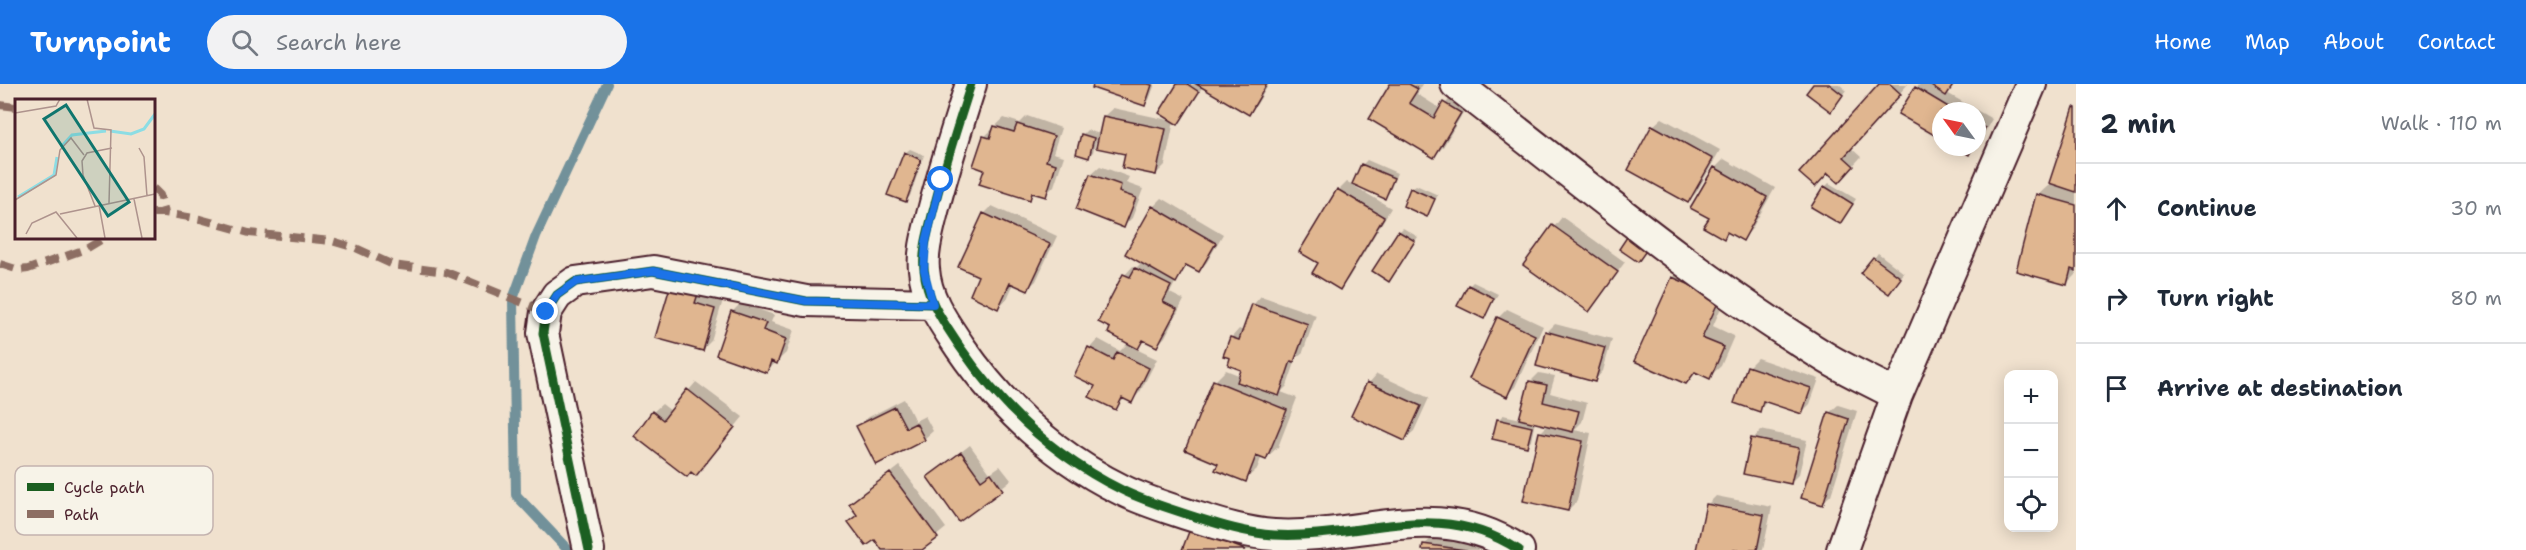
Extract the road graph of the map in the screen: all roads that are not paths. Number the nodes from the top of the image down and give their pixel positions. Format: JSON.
{"nodes":[{"id":1,"x":970,"y":84,"type":"edge"},
{"id":2,"x":1456,"y":84,"type":"edge"},
{"id":3,"x":2031,"y":84,"type":"edge"},
{"id":4,"x":933,"y":304,"type":"junction"},
{"id":5,"x":1898,"y":395,"type":"junction"},
{"id":6,"x":589,"y":550,"type":"edge"},
{"id":7,"x":1519,"y":550,"type":"edge"},
{"id":8,"x":1842,"y":550,"type":"edge"}],
"edges":[{"from":1,"to":4,"type":"street"},
{"from":2,"to":5,"type":"street"},
{"from":3,"to":5,"type":"street"},
{"from":4,"to":6,"type":"street"},
{"from":4,"to":7,"type":"street"},
{"from":5,"to":8,"type":"street"}]}
